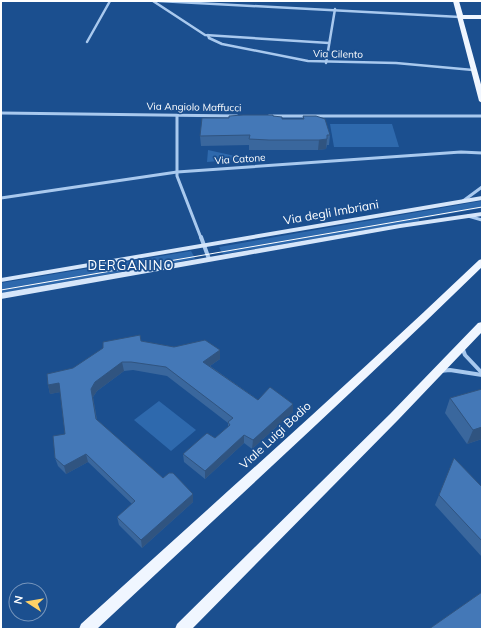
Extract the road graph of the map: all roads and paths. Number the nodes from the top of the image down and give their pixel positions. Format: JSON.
{"nodes":[{"id":1,"x":110,"y":1,"type":"edge"},
{"id":2,"x":153,"y":1,"type":"edge"},
{"id":3,"x":159,"y":1,"type":"edge"},
{"id":4,"x":456,"y":1,"type":"edge"},
{"id":5,"x":335,"y":9,"type":"junction"},
{"id":6,"x":460,"y":17,"type":"junction"},
{"id":7,"x":482,"y":17,"type":"edge"},
{"id":8,"x":207,"y":35,"type":"junction"},
{"id":9,"x":87,"y":42,"type":"dead end"},
{"id":10,"x":329,"y":43,"type":"junction"},
{"id":11,"x":326,"y":63,"type":"junction"},
{"id":12,"x":474,"y":70,"type":"junction"},
{"id":13,"x":482,"y":101,"type":"edge"},
{"id":14,"x":1,"y":113,"type":"edge"},
{"id":15,"x":177,"y":116,"type":"junction"},
{"id":16,"x":239,"y":116,"type":"edge"},
{"id":17,"x":262,"y":116,"type":"edge"},
{"id":18,"x":482,"y":116,"type":"edge"},
{"id":19,"x":482,"y":153,"type":"edge"},
{"id":20,"x":177,"y":172,"type":"junction"},
{"id":21,"x":482,"y":187,"type":"edge"},
{"id":22,"x":1,"y":198,"type":"edge"},
{"id":23,"x":482,"y":198,"type":"edge"},
{"id":24,"x":462,"y":202,"type":"junction"},
{"id":25,"x":482,"y":214,"type":"edge"},
{"id":26,"x":466,"y":215,"type":"junction"},
{"id":27,"x":482,"y":220,"type":"edge"},
{"id":28,"x":204,"y":246,"type":"junction"},
{"id":29,"x":209,"y":259,"type":"junction"},
{"id":30,"x":482,"y":262,"type":"edge"},
{"id":31,"x":1,"y":280,"type":"edge"},
{"id":32,"x":1,"y":296,"type":"edge"},
{"id":33,"x":482,"y":326,"type":"edge"},
{"id":34,"x":462,"y":347,"type":"junction"},
{"id":35,"x":438,"y":371,"type":"junction"},
{"id":36,"x":482,"y":374,"type":"edge"},
{"id":37,"x":86,"y":629,"type":"edge"},
{"id":38,"x":182,"y":629,"type":"edge"}],
"edges":[{"from":1,"to":9,"type":"street"},
{"from":2,"to":8,"type":"street","name":"Via Cilento"},
{"from":3,"to":5,"type":"street"},
{"from":4,"to":6,"type":"main road"},
{"from":5,"to":6,"type":"street"},
{"from":5,"to":10,"type":"street"},
{"from":6,"to":7,"type":"main road"},
{"from":6,"to":12,"type":"main road"},
{"from":8,"to":10,"type":"street"},
{"from":8,"to":11,"type":"street","name":"Via Cilento"},
{"from":10,"to":11,"type":"street"},
{"from":11,"to":12,"type":"street","name":"Via Cilento"},
{"from":12,"to":13,"type":"main road"},
{"from":14,"to":15,"type":"street","name":"Via Angiolo Maffucci"},
{"from":15,"to":16,"type":"street","name":"Via Angiolo Maffucci"},
{"from":15,"to":20,"type":"street"},
{"from":17,"to":18,"type":"street"},
{"from":19,"to":20,"type":"street","name":"Via Catone"},
{"from":20,"to":22,"type":"street","name":"Via Catone"},
{"from":20,"to":28,"type":"street"},
{"from":21,"to":24,"type":"street"},
{"from":23,"to":24,"type":"street","name":"Via degli Imbriani"},
{"from":24,"to":28,"type":"street","name":"Via degli Imbriani"},
{"from":25,"to":26,"type":"street"},
{"from":26,"to":27,"type":"street"},
{"from":26,"to":29,"type":"street"},
{"from":28,"to":29,"type":"street"},
{"from":28,"to":31,"type":"street","name":"Via degli Imbriani"},
{"from":29,"to":32,"type":"street"},
{"from":30,"to":37,"type":"main road","name":"Viale Luigi Bodio"},
{"from":33,"to":34,"type":"main road"},
{"from":34,"to":35,"type":"main road"},
{"from":34,"to":36,"type":"street"},
{"from":35,"to":36,"type":"street"},
{"from":35,"to":38,"type":"main road"}]}
